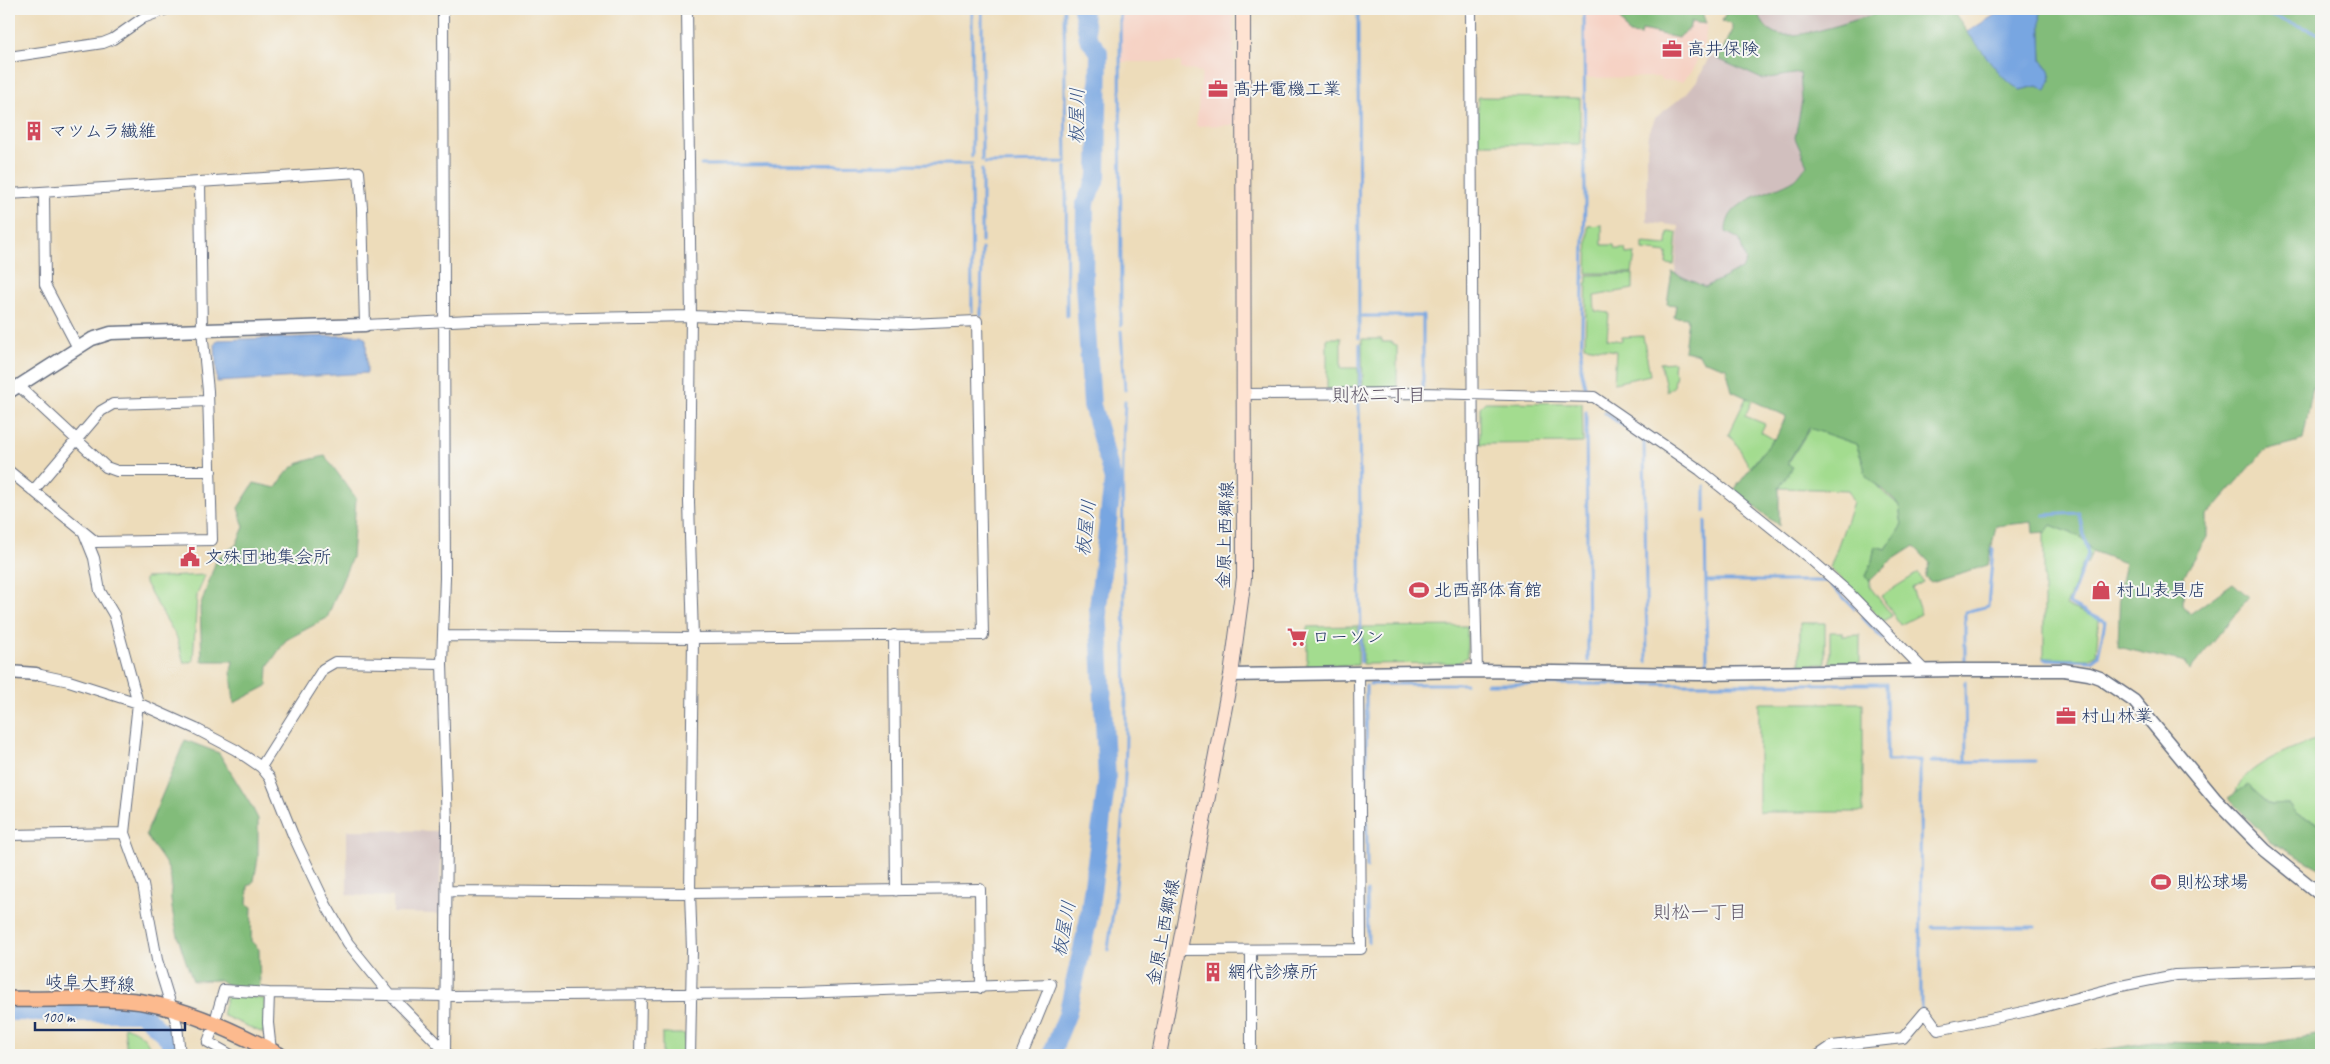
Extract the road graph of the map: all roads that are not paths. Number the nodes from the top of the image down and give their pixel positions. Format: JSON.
{"nodes":[{"id":1,"x":167,"y":9,"type":"edge"},
{"id":2,"x":443,"y":9,"type":"edge"},
{"id":3,"x":687,"y":9,"type":"edge"},
{"id":4,"x":1243,"y":9,"type":"edge"},
{"id":5,"x":1471,"y":9,"type":"edge"},
{"id":6,"x":9,"y":57,"type":"edge"},
{"id":7,"x":200,"y":182,"type":"junction"},
{"id":8,"x":44,"y":192,"type":"junction"},
{"id":9,"x":9,"y":194,"type":"edge"},
{"id":10,"x":691,"y":316,"type":"junction"},
{"id":11,"x":443,"y":321,"type":"junction"},
{"id":12,"x":365,"y":325,"type":"junction"},
{"id":13,"x":202,"y":330,"type":"junction"},
{"id":14,"x":78,"y":348,"type":"junction"},
{"id":15,"x":14,"y":389,"type":"edge"},
{"id":16,"x":1245,"y":394,"type":"junction"},
{"id":17,"x":1473,"y":394,"type":"junction"},
{"id":18,"x":208,"y":401,"type":"junction"},
{"id":19,"x":76,"y":439,"type":"junction"},
{"id":20,"x":9,"y":471,"type":"edge"},
{"id":21,"x":211,"y":471,"type":"junction"},
{"id":22,"x":33,"y":491,"type":"junction"},
{"id":23,"x":84,"y":532,"type":"junction"},
{"id":24,"x":894,"y":635,"type":"junction"},
{"id":25,"x":444,"y":636,"type":"junction"},
{"id":26,"x":693,"y":638,"type":"junction"},
{"id":27,"x":442,"y":664,"type":"junction"},
{"id":28,"x":1924,"y":670,"type":"junction"},
{"id":29,"x":1477,"y":671,"type":"junction"},
{"id":30,"x":9,"y":672,"type":"edge"},
{"id":31,"x":1359,"y":672,"type":"junction"},
{"id":32,"x":36,"y":674,"type":"joint"},
{"id":33,"x":1231,"y":675,"type":"junction"},
{"id":34,"x":138,"y":703,"type":"junction"},
{"id":35,"x":261,"y":767,"type":"junction"},
{"id":36,"x":124,"y":832,"type":"junction"},
{"id":37,"x":9,"y":835,"type":"edge"},
{"id":38,"x":447,"y":891,"type":"junction"},
{"id":39,"x":896,"y":891,"type":"junction"},
{"id":40,"x":690,"y":893,"type":"junction"},
{"id":41,"x":2321,"y":895,"type":"edge"},
{"id":42,"x":1179,"y":950,"type":"junction"},
{"id":43,"x":1250,"y":950,"type":"junction"},
{"id":44,"x":2321,"y":970,"type":"edge"},
{"id":45,"x":981,"y":988,"type":"junction"},
{"id":46,"x":690,"y":992,"type":"junction"},
{"id":47,"x":269,"y":993,"type":"junction"},
{"id":48,"x":642,"y":994,"type":"junction"},
{"id":49,"x":391,"y":996,"type":"junction"},
{"id":50,"x":446,"y":996,"type":"junction"},
{"id":51,"x":9,"y":1000,"type":"edge"},
{"id":52,"x":174,"y":1010,"type":"junction"},
{"id":53,"x":217,"y":1014,"type":"dead end"},
{"id":54,"x":211,"y":1034,"type":"dead end"},
{"id":55,"x":275,"y":1053,"type":"edge"},
{"id":56,"x":446,"y":1053,"type":"edge"},
{"id":57,"x":180,"y":1055,"type":"edge"},
{"id":58,"x":231,"y":1055,"type":"edge"},
{"id":59,"x":640,"y":1055,"type":"edge"},
{"id":60,"x":690,"y":1055,"type":"edge"},
{"id":61,"x":1022,"y":1055,"type":"edge"},
{"id":62,"x":1159,"y":1055,"type":"edge"},
{"id":63,"x":1251,"y":1055,"type":"edge"},
{"id":64,"x":1819,"y":1055,"type":"edge"}],
"edges":[{"from":1,"to":6,"type":"street"},
{"from":2,"to":11,"type":"street"},
{"from":3,"to":10,"type":"street"},
{"from":4,"to":16,"type":"main road","name":"金原上西郷線"},
{"from":5,"to":17,"type":"street"},
{"from":7,"to":8,"type":"street"},
{"from":7,"to":12,"type":"street"},
{"from":7,"to":13,"type":"street"},
{"from":8,"to":9,"type":"street"},
{"from":8,"to":14,"type":"street"},
{"from":10,"to":11,"type":"street"},
{"from":10,"to":24,"type":"street"},
{"from":10,"to":26,"type":"street"},
{"from":11,"to":12,"type":"street"},
{"from":11,"to":25,"type":"street"},
{"from":12,"to":13,"type":"street"},
{"from":13,"to":14,"type":"street"},
{"from":13,"to":18,"type":"street"},
{"from":14,"to":15,"type":"street"},
{"from":15,"to":19,"type":"street"},
{"from":16,"to":17,"type":"street"},
{"from":16,"to":33,"type":"main road","name":"金原上西郷線"},
{"from":17,"to":28,"type":"street"},
{"from":17,"to":29,"type":"street"},
{"from":18,"to":19,"type":"street"},
{"from":18,"to":21,"type":"street"},
{"from":19,"to":21,"type":"street"},
{"from":19,"to":22,"type":"street"},
{"from":20,"to":22,"type":"street"},
{"from":21,"to":23,"type":"street"},
{"from":22,"to":23,"type":"street"},
{"from":23,"to":34,"type":"street"},
{"from":24,"to":26,"type":"street"},
{"from":24,"to":39,"type":"street"},
{"from":25,"to":26,"type":"street"},
{"from":25,"to":27,"type":"street"},
{"from":26,"to":40,"type":"street"},
{"from":27,"to":35,"type":"street"},
{"from":27,"to":38,"type":"street"},
{"from":28,"to":29,"type":"street"},
{"from":28,"to":41,"type":"street"},
{"from":29,"to":31,"type":"street"},
{"from":30,"to":32,"type":"street"},
{"from":31,"to":33,"type":"street"},
{"from":31,"to":43,"type":"street"},
{"from":32,"to":34,"type":"street"},
{"from":33,"to":42,"type":"main road","name":"金原上西郷線"},
{"from":34,"to":35,"type":"street"},
{"from":34,"to":36,"type":"street"},
{"from":35,"to":49,"type":"street"},
{"from":36,"to":37,"type":"street"},
{"from":36,"to":52,"type":"street"},
{"from":38,"to":40,"type":"street"},
{"from":38,"to":50,"type":"street"},
{"from":39,"to":40,"type":"street"},
{"from":39,"to":45,"type":"street"},
{"from":40,"to":46,"type":"street"},
{"from":42,"to":43,"type":"street"},
{"from":42,"to":62,"type":"main road","name":"金原上西郷線"},
{"from":43,"to":63,"type":"street"},
{"from":44,"to":64,"type":"street"},
{"from":45,"to":46,"type":"street"},
{"from":45,"to":61,"type":"street"},
{"from":46,"to":48,"type":"street"},
{"from":46,"to":60,"type":"street"},
{"from":47,"to":49,"type":"street"},
{"from":47,"to":53,"type":"street"},
{"from":47,"to":55,"type":"street"},
{"from":48,"to":50,"type":"street"},
{"from":48,"to":59,"type":"street"},
{"from":49,"to":50,"type":"street"},
{"from":49,"to":56,"type":"street"},
{"from":50,"to":56,"type":"street"},
{"from":51,"to":52,"type":"main road","name":"岐阜大野線"},
{"from":52,"to":55,"type":"main road","name":"岐阜大野線"},
{"from":52,"to":57,"type":"street"},
{"from":54,"to":58,"type":"street"}]}
